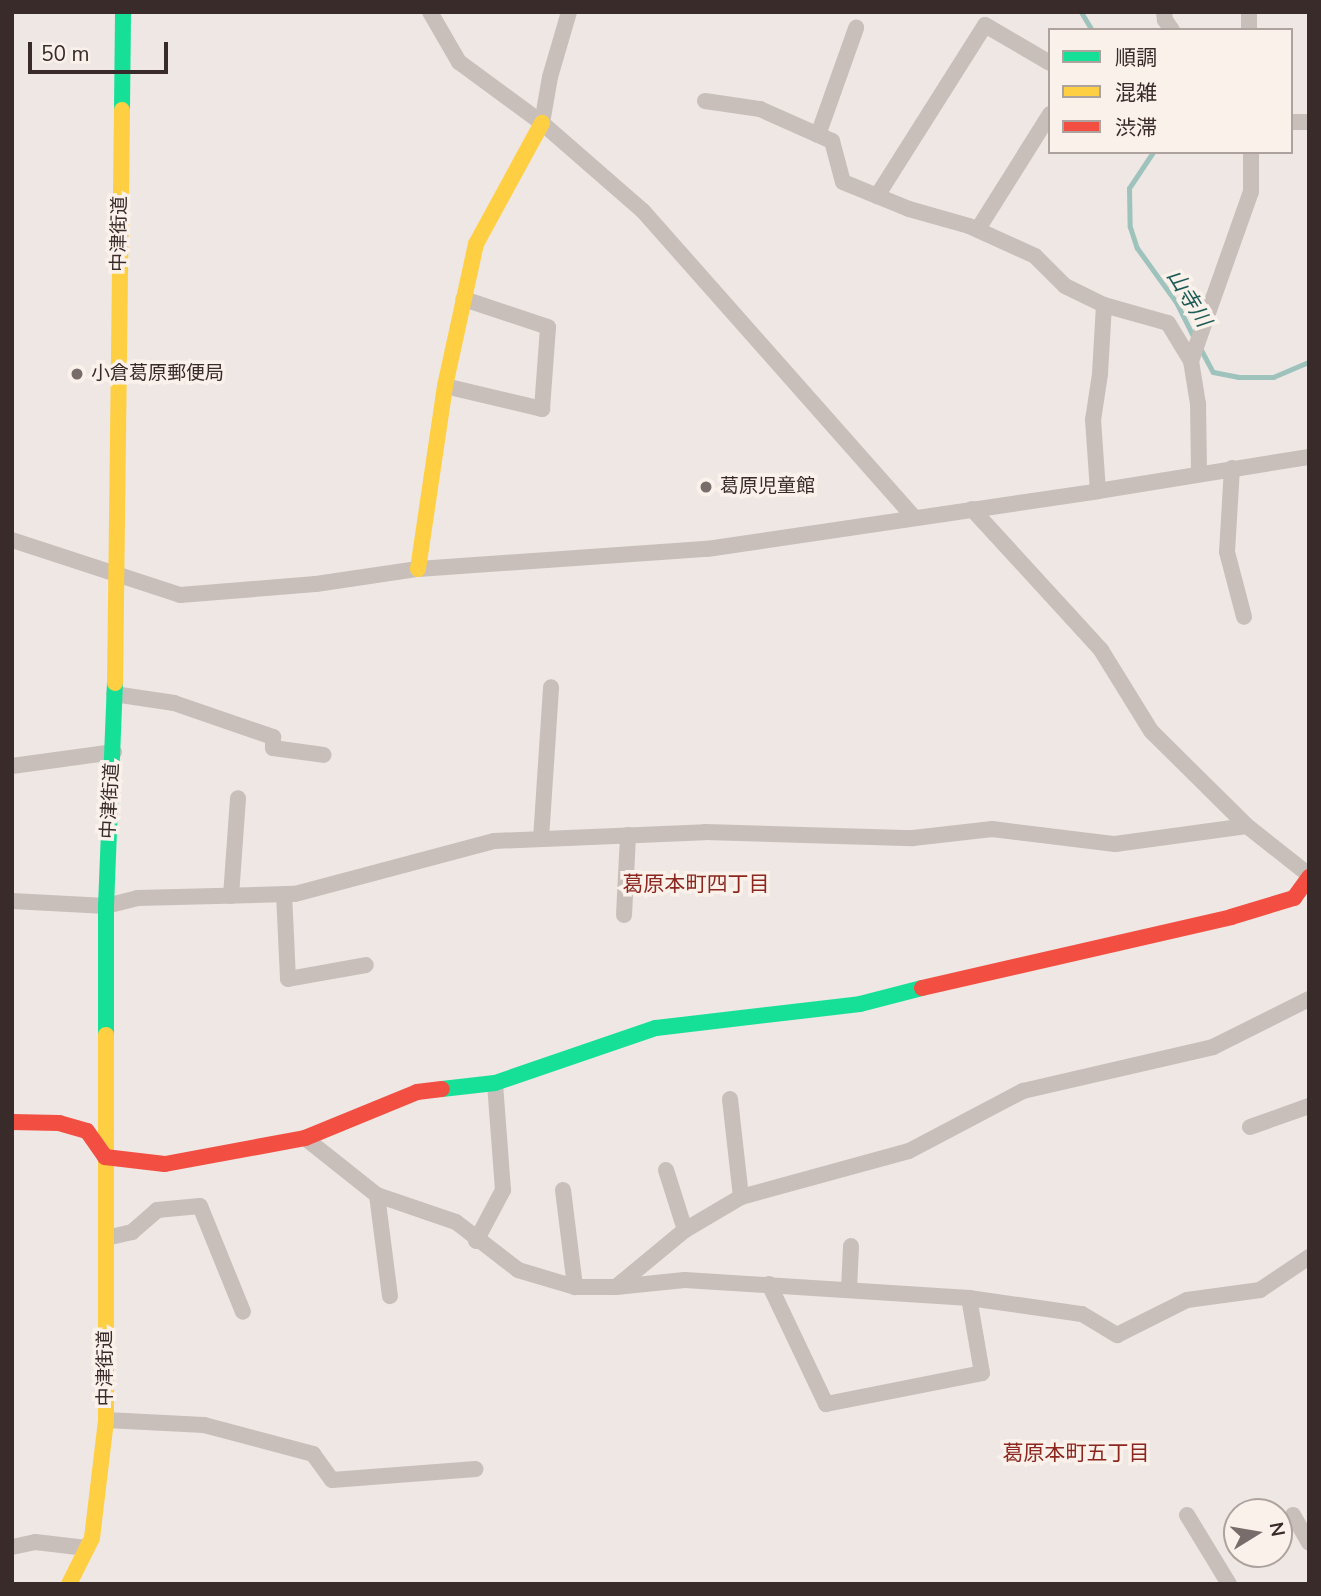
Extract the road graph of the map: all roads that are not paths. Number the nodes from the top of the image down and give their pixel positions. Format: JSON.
{"nodes":[{"id":1,"x":123,"y":12,"type":"edge"},
{"id":2,"x":430,"y":12,"type":"edge"},
{"id":3,"x":569,"y":12,"type":"edge"},
{"id":4,"x":1164,"y":12,"type":"edge"},
{"id":5,"x":856,"y":28,"type":"dead end"},
{"id":6,"x":1171,"y":28,"type":"edge"},
{"id":7,"x":1048,"y":63,"type":"edge"},
{"id":8,"x":705,"y":101,"type":"dead end"},
{"id":9,"x":1048,"y":117,"type":"edge"},
{"id":10,"x":542,"y":123,"type":"junction"},
{"id":11,"x":818,"y":135,"type":"junction"},
{"id":12,"x":1251,"y":154,"type":"edge"},
{"id":13,"x":877,"y":196,"type":"junction"},
{"id":14,"x":978,"y":229,"type":"junction"},
{"id":15,"x":464,"y":299,"type":"junction"},
{"id":16,"x":1104,"y":305,"type":"junction"},
{"id":17,"x":1191,"y":359,"type":"junction"},
{"id":18,"x":445,"y":386,"type":"junction"},
{"id":19,"x":1309,"y":457,"type":"edge"},
{"id":20,"x":1232,"y":468,"type":"junction"},
{"id":21,"x":1199,"y":473,"type":"junction"},
{"id":22,"x":1098,"y":491,"type":"junction"},
{"id":23,"x":972,"y":509,"type":"junction"},
{"id":24,"x":915,"y":517,"type":"junction"},
{"id":25,"x":12,"y":540,"type":"edge"},
{"id":26,"x":418,"y":569,"type":"junction"},
{"id":27,"x":114,"y":574,"type":"junction"},
{"id":28,"x":1244,"y":617,"type":"dead end"},
{"id":29,"x":551,"y":687,"type":"dead end"},
{"id":30,"x":114,"y":694,"type":"junction"},
{"id":31,"x":114,"y":752,"type":"junction"},
{"id":32,"x":324,"y":755,"type":"dead end"},
{"id":33,"x":12,"y":766,"type":"edge"},
{"id":34,"x":238,"y":798,"type":"dead end"},
{"id":35,"x":1247,"y":826,"type":"junction"},
{"id":36,"x":628,"y":835,"type":"junction"},
{"id":37,"x":541,"y":839,"type":"junction"},
{"id":38,"x":1309,"y":876,"type":"edge"},
{"id":39,"x":284,"y":894,"type":"junction"},
{"id":40,"x":231,"y":896,"type":"junction"},
{"id":41,"x":12,"y":901,"type":"edge"},
{"id":42,"x":106,"y":906,"type":"junction"},
{"id":43,"x":624,"y":915,"type":"dead end"},
{"id":44,"x":366,"y":965,"type":"dead end"},
{"id":45,"x":1309,"y":999,"type":"edge"},
{"id":46,"x":495,"y":1083,"type":"junction"},
{"id":47,"x":730,"y":1099,"type":"dead end"},
{"id":48,"x":1309,"y":1106,"type":"edge"},
{"id":49,"x":12,"y":1122,"type":"edge"},
{"id":50,"x":1250,"y":1127,"type":"dead end"},
{"id":51,"x":305,"y":1138,"type":"junction"},
{"id":52,"x":105,"y":1157,"type":"junction"},
{"id":53,"x":666,"y":1170,"type":"dead end"},
{"id":54,"x":563,"y":1190,"type":"dead end"},
{"id":55,"x":377,"y":1195,"type":"junction"},
{"id":56,"x":741,"y":1197,"type":"junction"},
{"id":57,"x":685,"y":1230,"type":"junction"},
{"id":58,"x":106,"y":1238,"type":"junction"},
{"id":59,"x":476,"y":1241,"type":"junction"},
{"id":60,"x":851,"y":1246,"type":"dead end"},
{"id":61,"x":1309,"y":1256,"type":"edge"},
{"id":62,"x":769,"y":1284,"type":"junction"},
{"id":63,"x":575,"y":1287,"type":"junction"},
{"id":64,"x":616,"y":1287,"type":"junction"},
{"id":65,"x":849,"y":1290,"type":"junction"},
{"id":66,"x":390,"y":1296,"type":"dead end"},
{"id":67,"x":969,"y":1298,"type":"junction"},
{"id":68,"x":243,"y":1312,"type":"dead end"},
{"id":69,"x":106,"y":1420,"type":"junction"},
{"id":70,"x":476,"y":1469,"type":"dead end"},
{"id":71,"x":1187,"y":1515,"type":"dead end"},
{"id":72,"x":1293,"y":1515,"type":"dead end"},
{"id":73,"x":1309,"y":1543,"type":"edge"},
{"id":74,"x":12,"y":1547,"type":"edge"},
{"id":75,"x":87,"y":1548,"type":"junction"},
{"id":76,"x":74,"y":1582,"type":"edge"},
{"id":77,"x":1229,"y":1584,"type":"edge"}],
"edges":[{"from":1,"to":27,"type":"street","name":"中津街道"},
{"from":2,"to":10,"type":"street"},
{"from":3,"to":10,"type":"street"},
{"from":4,"to":6,"type":"street"},
{"from":5,"to":11,"type":"street"},
{"from":7,"to":13,"type":"street"},
{"from":8,"to":11,"type":"street"},
{"from":9,"to":14,"type":"street"},
{"from":10,"to":15,"type":"street"},
{"from":10,"to":24,"type":"street"},
{"from":11,"to":13,"type":"street"},
{"from":12,"to":17,"type":"street"},
{"from":13,"to":14,"type":"street"},
{"from":14,"to":16,"type":"street"},
{"from":15,"to":18,"type":"street"},
{"from":15,"to":18,"type":"street"},
{"from":16,"to":17,"type":"street"},
{"from":16,"to":22,"type":"street"},
{"from":17,"to":21,"type":"street"},
{"from":18,"to":26,"type":"street"},
{"from":19,"to":20,"type":"street"},
{"from":20,"to":21,"type":"street"},
{"from":20,"to":28,"type":"street"},
{"from":21,"to":22,"type":"street"},
{"from":22,"to":23,"type":"street"},
{"from":23,"to":24,"type":"street"},
{"from":23,"to":35,"type":"street"},
{"from":24,"to":26,"type":"street"},
{"from":25,"to":27,"type":"street"},
{"from":26,"to":27,"type":"street"},
{"from":27,"to":30,"type":"street","name":"中津街道"},
{"from":29,"to":37,"type":"street"},
{"from":30,"to":31,"type":"street","name":"中津街道"},
{"from":30,"to":32,"type":"street"},
{"from":31,"to":33,"type":"street"},
{"from":31,"to":42,"type":"street","name":"中津街道"},
{"from":34,"to":40,"type":"street"},
{"from":35,"to":36,"type":"street"},
{"from":35,"to":38,"type":"street"},
{"from":36,"to":37,"type":"street"},
{"from":36,"to":43,"type":"street"},
{"from":37,"to":39,"type":"street"},
{"from":38,"to":46,"type":"street"},
{"from":39,"to":40,"type":"street"},
{"from":39,"to":44,"type":"street"},
{"from":40,"to":42,"type":"street"},
{"from":41,"to":42,"type":"street"},
{"from":42,"to":52,"type":"street","name":"中津街道"},
{"from":45,"to":56,"type":"street"},
{"from":46,"to":51,"type":"street"},
{"from":46,"to":59,"type":"street"},
{"from":47,"to":56,"type":"street"},
{"from":48,"to":50,"type":"street"},
{"from":49,"to":52,"type":"street"},
{"from":51,"to":52,"type":"street"},
{"from":51,"to":55,"type":"street"},
{"from":52,"to":58,"type":"street","name":"中津街道"},
{"from":53,"to":57,"type":"street"},
{"from":54,"to":63,"type":"street"},
{"from":55,"to":59,"type":"street"},
{"from":55,"to":66,"type":"street"},
{"from":56,"to":57,"type":"street"},
{"from":57,"to":64,"type":"street"},
{"from":58,"to":68,"type":"street"},
{"from":58,"to":69,"type":"street","name":"中津街道"},
{"from":59,"to":63,"type":"street"},
{"from":60,"to":65,"type":"street"},
{"from":61,"to":67,"type":"street"},
{"from":62,"to":64,"type":"street"},
{"from":62,"to":65,"type":"street"},
{"from":62,"to":67,"type":"street"},
{"from":63,"to":64,"type":"street"},
{"from":65,"to":67,"type":"street"},
{"from":69,"to":70,"type":"street"},
{"from":69,"to":75,"type":"street","name":"中津街道"},
{"from":71,"to":77,"type":"street"},
{"from":72,"to":73,"type":"street"},
{"from":74,"to":75,"type":"street"},
{"from":75,"to":76,"type":"street","name":"中津街道"}]}
